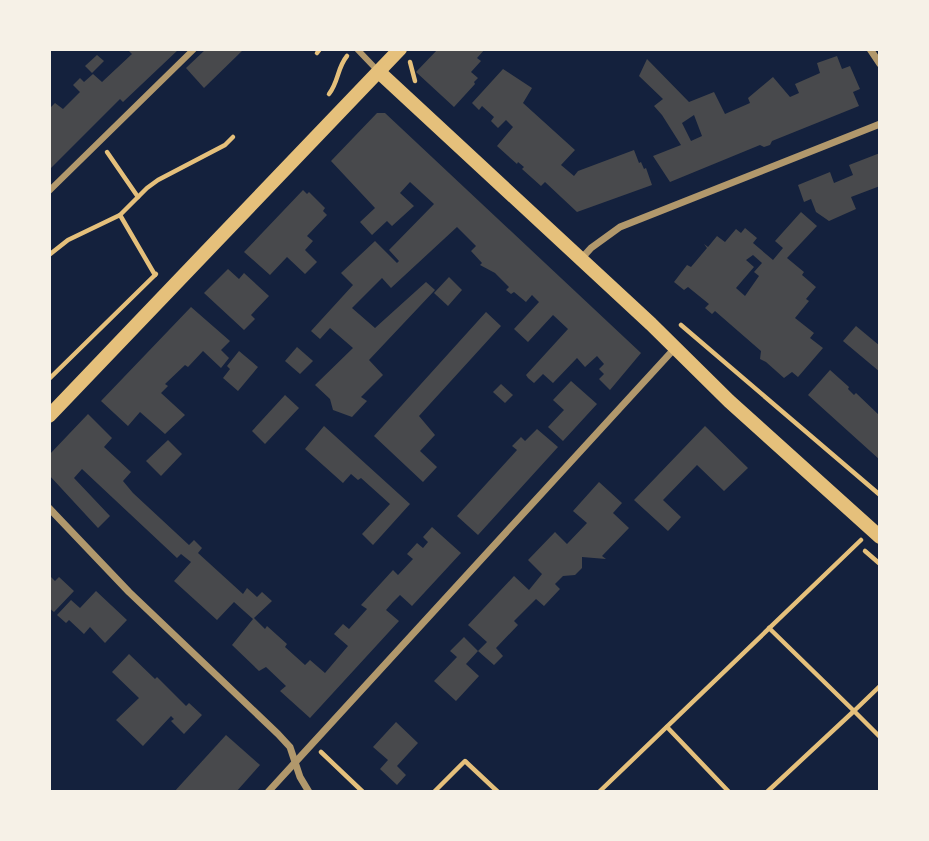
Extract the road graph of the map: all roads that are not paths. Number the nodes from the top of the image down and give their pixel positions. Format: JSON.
{"nodes":[{"id":1,"x":194,"y":49,"type":"edge"},
{"id":2,"x":355,"y":49,"type":"edge"},
{"id":3,"x":400,"y":49,"type":"edge"},
{"id":4,"x":870,"y":49,"type":"edge"},
{"id":5,"x":880,"y":64,"type":"edge"},
{"id":6,"x":379,"y":72,"type":"junction"},
{"id":7,"x":880,"y":124,"type":"edge"},
{"id":8,"x":49,"y":191,"type":"edge"},
{"id":9,"x":580,"y":260,"type":"junction"},
{"id":10,"x":675,"y":348,"type":"junction"},
{"id":11,"x":49,"y":416,"type":"edge"},
{"id":12,"x":49,"y":508,"type":"edge"},
{"id":13,"x":876,"y":533,"type":"edge"},
{"id":14,"x":296,"y":762,"type":"junction"},
{"id":15,"x":268,"y":792,"type":"edge"},
{"id":16,"x":309,"y":792,"type":"edge"}],
"edges":[{"from":1,"to":8,"type":"street"},
{"from":2,"to":6,"type":"street"},
{"from":3,"to":6,"type":"main road"},
{"from":4,"to":5,"type":"street"},
{"from":6,"to":9,"type":"main road"},
{"from":6,"to":11,"type":"main road"},
{"from":7,"to":9,"type":"street"},
{"from":9,"to":10,"type":"main road"},
{"from":10,"to":13,"type":"main road"},
{"from":10,"to":14,"type":"street"},
{"from":12,"to":14,"type":"street"},
{"from":14,"to":15,"type":"street"},
{"from":14,"to":16,"type":"street"}]}
